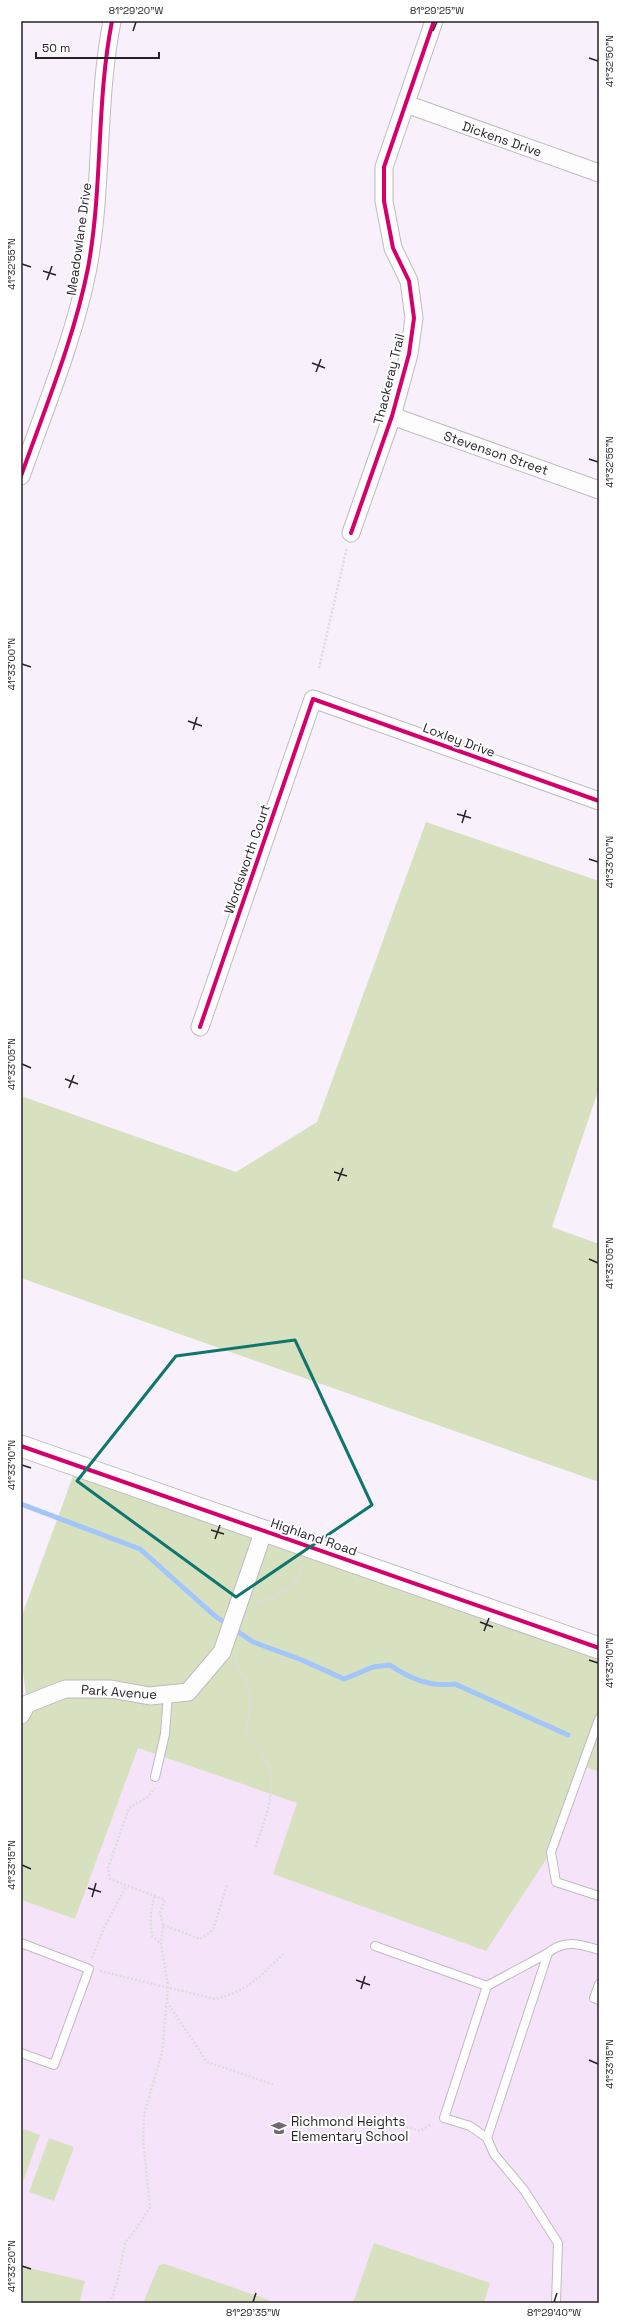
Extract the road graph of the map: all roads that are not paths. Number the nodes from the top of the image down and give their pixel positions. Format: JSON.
{"nodes":[{"id":1,"x":112,"y":21,"type":"edge"},
{"id":2,"x":434,"y":21,"type":"edge"},
{"id":3,"x":406,"y":104,"type":"junction"},
{"id":4,"x":599,"y":173,"type":"edge"},
{"id":5,"x":392,"y":416,"type":"junction"},
{"id":6,"x":21,"y":476,"type":"edge"},
{"id":7,"x":599,"y":490,"type":"edge"},
{"id":8,"x":351,"y":533,"type":"road end"},
{"id":9,"x":313,"y":699,"type":"joint"},
{"id":10,"x":599,"y":801,"type":"edge"},
{"id":11,"x":200,"y":1027,"type":"dead end"},
{"id":12,"x":21,"y":1446,"type":"edge"},
{"id":13,"x":264,"y":1530,"type":"junction"},
{"id":14,"x":599,"y":1648,"type":"edge"},
{"id":15,"x":168,"y":1694,"type":"junction"},
{"id":16,"x":21,"y":1715,"type":"edge"},
{"id":17,"x":599,"y":1719,"type":"edge"},
{"id":18,"x":155,"y":1777,"type":"road end"},
{"id":19,"x":599,"y":1896,"type":"edge"},
{"id":20,"x":21,"y":1943,"type":"edge"},
{"id":21,"x":375,"y":1946,"type":"dead end"},
{"id":22,"x":599,"y":1950,"type":"edge"},
{"id":23,"x":548,"y":1953,"type":"junction"},
{"id":24,"x":599,"y":1984,"type":"edge"},
{"id":25,"x":487,"y":1986,"type":"junction"},
{"id":26,"x":599,"y":2000,"type":"edge"},
{"id":27,"x":21,"y":2053,"type":"edge"},
{"id":28,"x":487,"y":2138,"type":"junction"},
{"id":29,"x":556,"y":2303,"type":"edge"}],
"edges":[{"from":1,"to":6,"type":"street","name":"Meadowlane Drive"},
{"from":2,"to":3,"type":"street","name":"Thackeray Trail"},
{"from":3,"to":4,"type":"street","name":"Dickens Drive"},
{"from":3,"to":5,"type":"street","name":"Thackeray Trail"},
{"from":5,"to":7,"type":"street","name":"Stevenson Street"},
{"from":5,"to":8,"type":"street","name":"Thackeray Trail"},
{"from":9,"to":10,"type":"street","name":"Loxley Drive"},
{"from":9,"to":11,"type":"street","name":"Wordsworth Court"},
{"from":12,"to":13,"type":"street","name":"Highland Road"},
{"from":13,"to":14,"type":"street","name":"Highland Road"},
{"from":13,"to":15,"type":"street","name":"Park Avenue"},
{"from":15,"to":16,"type":"street","name":"Park Avenue"},
{"from":15,"to":18,"type":"lane"},
{"from":17,"to":19,"type":"lane"},
{"from":20,"to":27,"type":"lane"},
{"from":21,"to":25,"type":"lane"},
{"from":22,"to":23,"type":"lane"},
{"from":23,"to":25,"type":"lane"},
{"from":23,"to":28,"type":"lane"},
{"from":24,"to":26,"type":"lane"},
{"from":25,"to":28,"type":"lane"},
{"from":28,"to":29,"type":"lane"}]}
